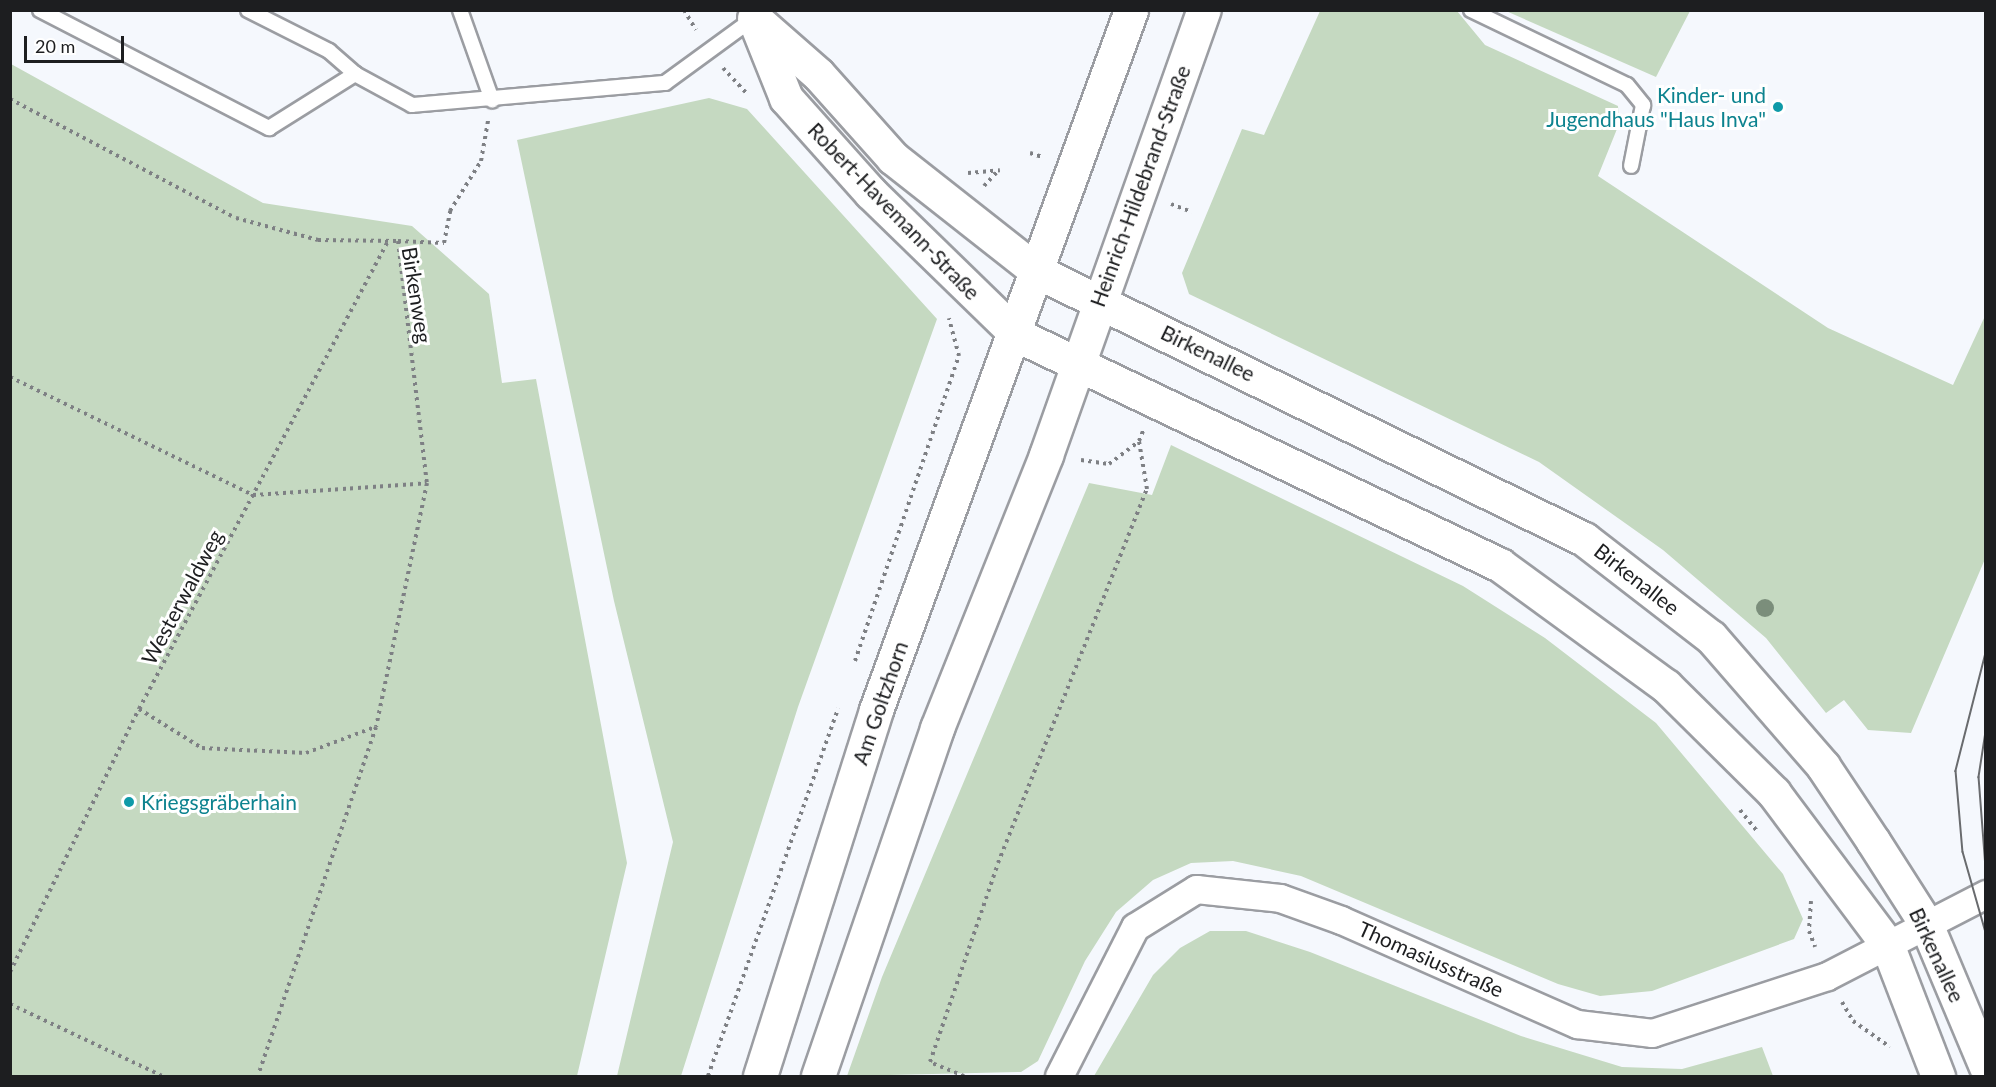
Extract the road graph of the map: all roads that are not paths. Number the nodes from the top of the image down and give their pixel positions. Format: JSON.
{"nodes":[{"id":1,"x":40,"y":10,"type":"edge"},
{"id":2,"x":248,"y":10,"type":"edge"},
{"id":3,"x":460,"y":10,"type":"edge"},
{"id":4,"x":1131,"y":10,"type":"edge"},
{"id":5,"x":1204,"y":10,"type":"edge"},
{"id":6,"x":1471,"y":10,"type":"edge"},
{"id":7,"x":752,"y":14,"type":"edge"},
{"id":8,"x":355,"y":74,"type":"junction"},
{"id":9,"x":492,"y":100,"type":"junction"},
{"id":10,"x":1631,"y":166,"type":"dead end"},
{"id":11,"x":1038,"y":272,"type":"junction"},
{"id":12,"x":1099,"y":298,"type":"junction"},
{"id":13,"x":1017,"y":335,"type":"junction"},
{"id":14,"x":1079,"y":363,"type":"junction"},
{"id":15,"x":1986,"y":894,"type":"edge"},
{"id":16,"x":1926,"y":924,"type":"junction"},
{"id":17,"x":1887,"y":944,"type":"junction"},
{"id":18,"x":1986,"y":1067,"type":"edge"},
{"id":19,"x":760,"y":1077,"type":"edge"},
{"id":20,"x":818,"y":1077,"type":"edge"},
{"id":21,"x":1059,"y":1077,"type":"edge"},
{"id":22,"x":1938,"y":1077,"type":"edge"}],
"edges":[{"from":1,"to":8,"type":"lane"},
{"from":2,"to":8,"type":"lane"},
{"from":3,"to":9,"type":"lane"},
{"from":4,"to":11,"type":"street"},
{"from":5,"to":12,"type":"street","name":"Heinrich-Hildebrand-Straße"},
{"from":6,"to":10,"type":"lane"},
{"from":7,"to":9,"type":"lane"},
{"from":7,"to":11,"type":"street","name":"Robert-Havemann-Straße"},
{"from":7,"to":13,"type":"street","name":"Robert-Havemann-Straße"},
{"from":8,"to":9,"type":"lane"},
{"from":11,"to":12,"type":"street","name":"Robert-Havemann-Straße"},
{"from":11,"to":13,"type":"street"},
{"from":12,"to":14,"type":"street","name":"Heinrich-Hildebrand-Straße"},
{"from":12,"to":16,"type":"street","name":"Birkenallee"},
{"from":13,"to":14,"type":"street","name":"Robert-Havemann-Straße"},
{"from":13,"to":19,"type":"street","name":"Am Goltzhorn"},
{"from":14,"to":17,"type":"street","name":"Birkenallee"},
{"from":14,"to":20,"type":"street"},
{"from":15,"to":16,"type":"street","name":"Thomasiusstraße"},
{"from":16,"to":17,"type":"street","name":"Thomasiusstraße"},
{"from":16,"to":18,"type":"street","name":"Birkenallee"},
{"from":17,"to":21,"type":"street","name":"Thomasiusstraße"},
{"from":17,"to":22,"type":"street","name":"Birkenallee"}]}
